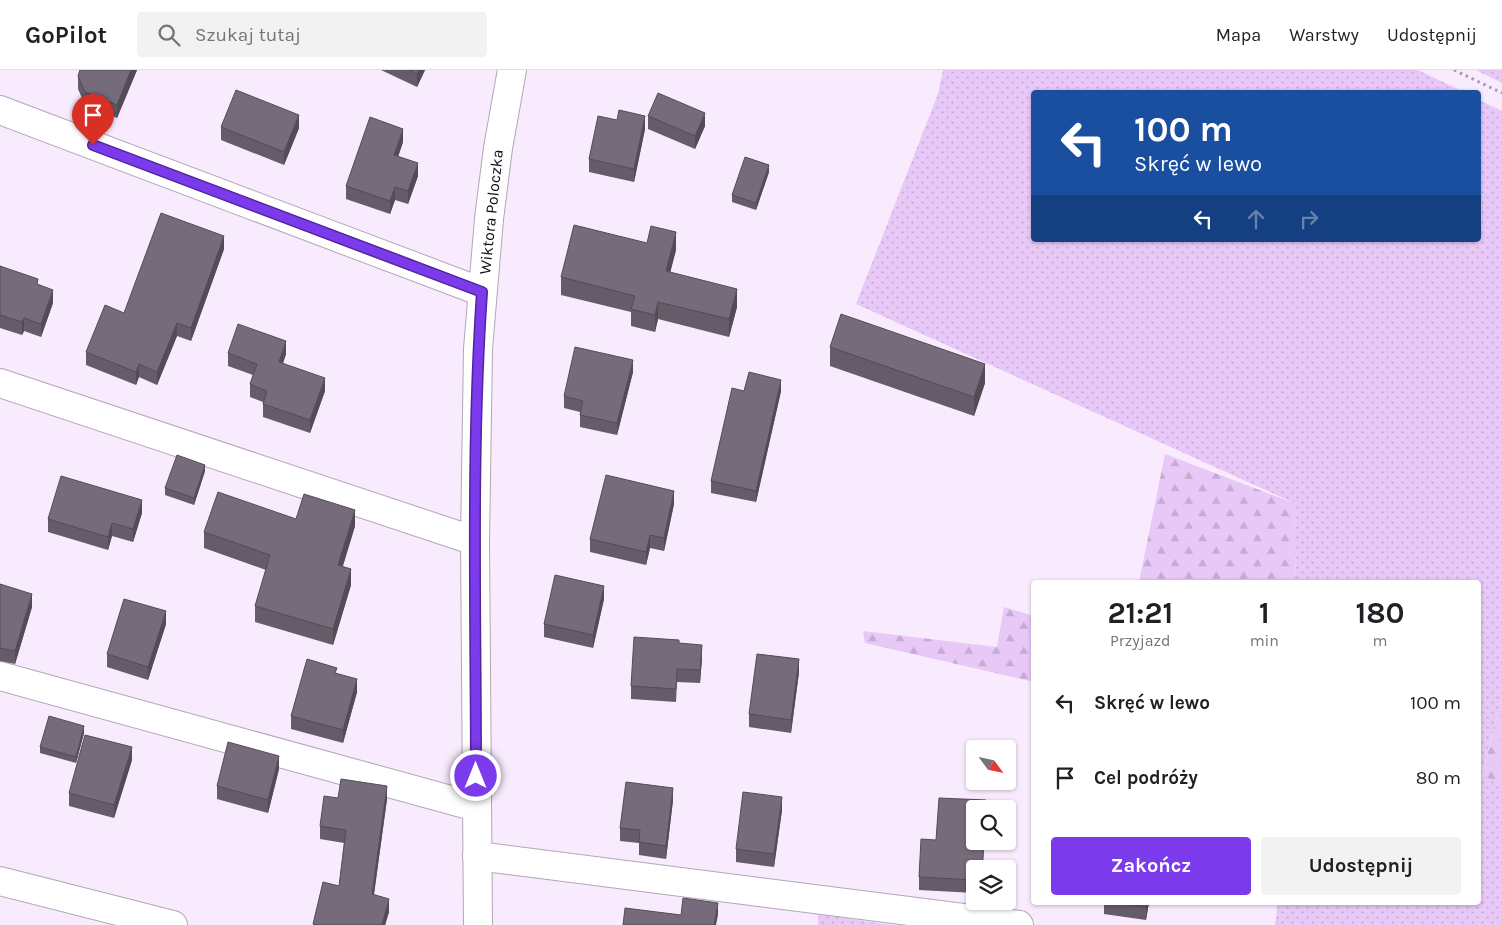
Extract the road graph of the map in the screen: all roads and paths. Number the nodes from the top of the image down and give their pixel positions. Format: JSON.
{"nodes":[{"id":1,"x":512,"y":70,"type":"edge"},
{"id":2,"x":1454,"y":70,"type":"edge"},
{"id":3,"x":1502,"y":93,"type":"edge"},
{"id":4,"x":0,"y":110,"type":"edge"},
{"id":5,"x":482,"y":292,"type":"junction"},
{"id":6,"x":0,"y":383,"type":"edge"},
{"id":7,"x":475,"y":541,"type":"junction"},
{"id":8,"x":0,"y":676,"type":"edge"},
{"id":9,"x":476,"y":807,"type":"junction"},
{"id":10,"x":477,"y":856,"type":"junction"},
{"id":11,"x":0,"y":881,"type":"edge"},
{"id":12,"x":174,"y":925,"type":"edge"},
{"id":13,"x":478,"y":925,"type":"edge"},
{"id":14,"x":1019,"y":925,"type":"edge"}],
"edges":[{"from":1,"to":5,"type":"street","name":"Wiktora Poloczka"},
{"from":2,"to":3,"type":"path"},
{"from":4,"to":5,"type":"street"},
{"from":5,"to":7,"type":"street","name":"Wiktora Poloczka"},
{"from":6,"to":7,"type":"street"},
{"from":7,"to":9,"type":"street","name":"Wiktora Poloczka"},
{"from":8,"to":9,"type":"street"},
{"from":9,"to":10,"type":"street","name":"Wiktora Poloczka"},
{"from":10,"to":13,"type":"street","name":"Wiktora Poloczka"},
{"from":10,"to":14,"type":"street"},
{"from":11,"to":12,"type":"street"}]}
